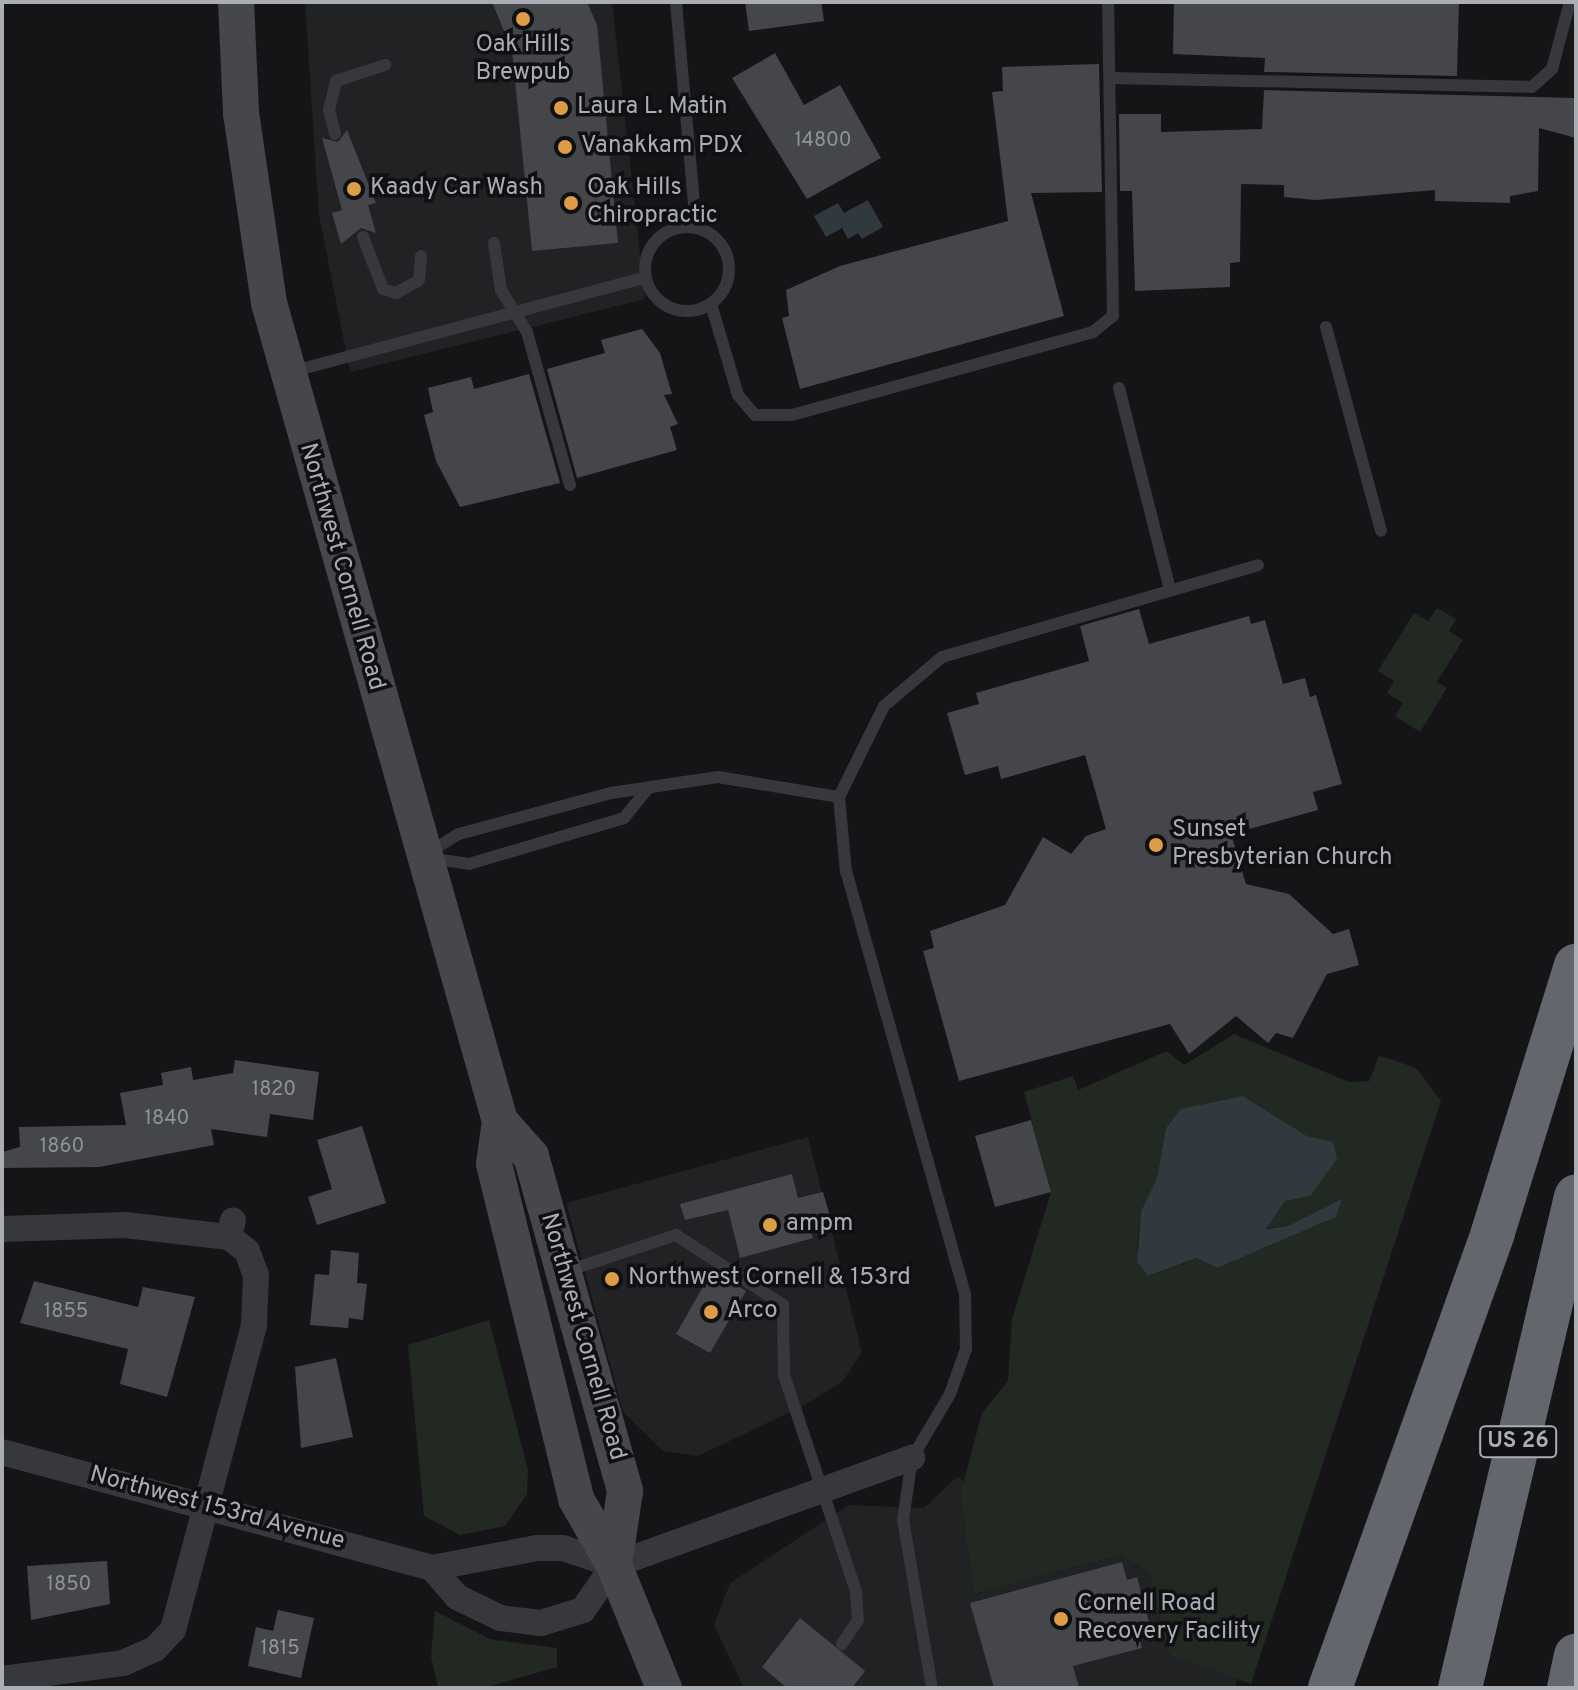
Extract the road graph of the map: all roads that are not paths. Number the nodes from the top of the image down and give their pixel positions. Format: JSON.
{"nodes":[{"id":1,"x":236,"y":2,"type":"edge"},
{"id":2,"x":676,"y":2,"type":"edge"},
{"id":3,"x":1108,"y":2,"type":"edge"},
{"id":4,"x":1570,"y":2,"type":"edge"},
{"id":5,"x":1569,"y":30,"type":"edge"},
{"id":6,"x":385,"y":65,"type":"dead end"},
{"id":7,"x":1110,"y":78,"type":"junction"},
{"id":8,"x":335,"y":134,"type":"dead end"},
{"id":9,"x":696,"y":227,"type":"junction"},
{"id":10,"x":363,"y":237,"type":"dead end"},
{"id":11,"x":494,"y":243,"type":"dead end"},
{"id":12,"x":421,"y":256,"type":"dead end"},
{"id":13,"x":646,"y":277,"type":"junction"},
{"id":14,"x":711,"y":304,"type":"junction"},
{"id":15,"x":516,"y":312,"type":"junction"},
{"id":16,"x":1326,"y":327,"type":"dead end"},
{"id":17,"x":287,"y":373,"type":"junction"},
{"id":18,"x":1119,"y":388,"type":"dead end"},
{"id":19,"x":570,"y":485,"type":"dead end"},
{"id":20,"x":1381,"y":531,"type":"dead end"},
{"id":21,"x":1258,"y":565,"type":"dead end"},
{"id":22,"x":1170,"y":589,"type":"junction"},
{"id":23,"x":648,"y":788,"type":"junction"},
{"id":24,"x":839,"y":797,"type":"junction"},
{"id":25,"x":422,"y":857,"type":"junction"},
{"id":26,"x":1576,"y":966,"type":"edge"},
{"id":27,"x":500,"y":1121,"type":"junction"},
{"id":28,"x":1576,"y":1197,"type":"edge"},
{"id":29,"x":2,"y":1229,"type":"edge"},
{"id":30,"x":564,"y":1273,"type":"junction"},
{"id":31,"x":2,"y":1452,"type":"edge"},
{"id":32,"x":912,"y":1458,"type":"junction"},
{"id":33,"x":816,"y":1488,"type":"junction"},
{"id":34,"x":204,"y":1503,"type":"junction"},
{"id":35,"x":614,"y":1565,"type":"junction"},
{"id":36,"x":432,"y":1568,"type":"junction"},
{"id":37,"x":842,"y":1644,"type":"dead end"},
{"id":38,"x":1576,"y":1656,"type":"edge"},
{"id":39,"x":2,"y":1679,"type":"edge"},
{"id":40,"x":664,"y":1688,"type":"edge"},
{"id":41,"x":932,"y":1688,"type":"edge"},
{"id":42,"x":1330,"y":1688,"type":"edge"},
{"id":43,"x":1460,"y":1688,"type":"edge"},
{"id":44,"x":1569,"y":1688,"type":"edge"}],
"edges":[{"from":1,"to":17,"type":"main road","name":"Northwest Cornell Road"},
{"from":2,"to":9,"type":"lane"},
{"from":3,"to":7,"type":"lane"},
{"from":4,"to":5,"type":"lane"},
{"from":5,"to":7,"type":"lane"},
{"from":6,"to":8,"type":"lane"},
{"from":7,"to":14,"type":"lane"},
{"from":9,"to":13,"type":"lane"},
{"from":9,"to":14,"type":"lane"},
{"from":10,"to":12,"type":"lane"},
{"from":11,"to":15,"type":"lane"},
{"from":13,"to":14,"type":"lane"},
{"from":13,"to":15,"type":"lane"},
{"from":15,"to":17,"type":"lane"},
{"from":15,"to":19,"type":"lane"},
{"from":16,"to":20,"type":"lane"},
{"from":17,"to":25,"type":"main road","name":"Northwest Cornell Road"},
{"from":18,"to":22,"type":"lane"},
{"from":21,"to":22,"type":"lane"},
{"from":22,"to":24,"type":"lane"},
{"from":23,"to":24,"type":"lane"},
{"from":23,"to":25,"type":"lane"},
{"from":23,"to":25,"type":"lane"},
{"from":24,"to":32,"type":"lane"},
{"from":25,"to":27,"type":"main road","name":"Northwest Cornell Road"},
{"from":26,"to":42,"type":"highway"},
{"from":27,"to":30,"type":"main road","name":"Northwest Cornell Road"},
{"from":27,"to":35,"type":"main road","name":"Northwest Cornell Road"},
{"from":28,"to":43,"type":"highway","number":"US 26"},
{"from":29,"to":34,"type":"street"},
{"from":30,"to":33,"type":"lane"},
{"from":30,"to":35,"type":"main road","name":"Northwest Cornell Road"},
{"from":31,"to":34,"type":"street","name":"Northwest 153rd Avenue"},
{"from":32,"to":33,"type":"street"},
{"from":32,"to":41,"type":"lane"},
{"from":33,"to":35,"type":"street"},
{"from":33,"to":37,"type":"lane"},
{"from":34,"to":36,"type":"street","name":"Northwest 153rd Avenue"},
{"from":34,"to":39,"type":"street"},
{"from":35,"to":36,"type":"street","name":"Northwest 153rd Avenue"},
{"from":35,"to":36,"type":"street"},
{"from":35,"to":40,"type":"main road","name":"Northwest Cornell Road"},
{"from":38,"to":44,"type":"highway"}]}
